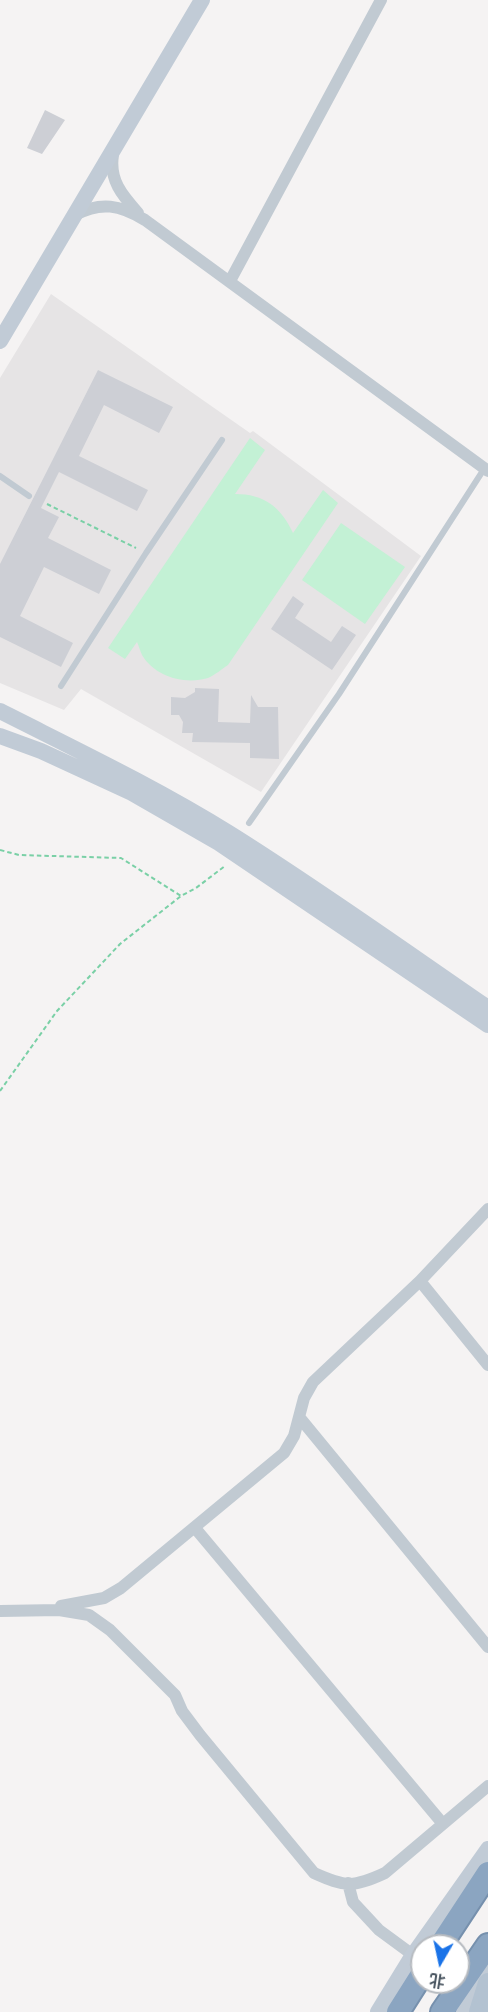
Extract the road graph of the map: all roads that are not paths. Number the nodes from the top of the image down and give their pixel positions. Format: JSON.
{"nodes":[{"id":1,"x":202,"y":0,"type":"edge"},
{"id":2,"x":381,"y":0,"type":"edge"},
{"id":3,"x":114,"y":147,"type":"junction"},
{"id":4,"x":74,"y":216,"type":"junction"},
{"id":5,"x":145,"y":220,"type":"junction"},
{"id":6,"x":230,"y":281,"type":"junction"},
{"id":7,"x":0,"y":341,"type":"edge"},
{"id":8,"x":222,"y":440,"type":"dead end"},
{"id":9,"x":486,"y":470,"type":"edge"},
{"id":10,"x":0,"y":477,"type":"edge"},
{"id":11,"x":29,"y":496,"type":"dead end"},
{"id":12,"x":61,"y":686,"type":"dead end"},
{"id":13,"x":0,"y":711,"type":"edge"},
{"id":14,"x":0,"y":736,"type":"edge"},
{"id":15,"x":249,"y":823,"type":"dead end"},
{"id":16,"x":488,"y":1008,"type":"edge"},
{"id":17,"x":488,"y":1025,"type":"edge"},
{"id":18,"x":488,"y":1209,"type":"edge"},
{"id":19,"x":420,"y":1281,"type":"junction"},
{"id":20,"x":488,"y":1365,"type":"edge"},
{"id":21,"x":300,"y":1418,"type":"junction"},
{"id":22,"x":195,"y":1528,"type":"junction"},
{"id":23,"x":104,"y":1598,"type":"junction"},
{"id":24,"x":27,"y":1610,"type":"junction"},
{"id":25,"x":0,"y":1611,"type":"edge"},
{"id":26,"x":108,"y":1628,"type":"junction"},
{"id":27,"x":488,"y":1647,"type":"edge"},
{"id":28,"x":488,"y":1786,"type":"edge"},
{"id":29,"x":443,"y":1824,"type":"junction"},
{"id":30,"x":488,"y":1850,"type":"edge"},
{"id":31,"x":488,"y":1873,"type":"edge"},
{"id":32,"x":348,"y":1884,"type":"junction"},
{"id":33,"x":436,"y":1934,"type":"edge"},
{"id":34,"x":448,"y":1934,"type":"edge"},
{"id":35,"x":488,"y":1946,"type":"edge"},
{"id":36,"x":410,"y":1958,"type":"edge"},
{"id":37,"x":488,"y":1970,"type":"edge"},
{"id":38,"x":410,"y":1973,"type":"edge"},
{"id":39,"x":410,"y":1982,"type":"edge"},
{"id":40,"x":488,"y":1983,"type":"edge"},
{"id":41,"x":378,"y":2012,"type":"edge"},
{"id":42,"x":398,"y":2012,"type":"edge"},
{"id":43,"x":442,"y":2012,"type":"edge"},
{"id":44,"x":464,"y":2012,"type":"edge"},
{"id":45,"x":479,"y":2012,"type":"edge"}],
"edges":[{"from":1,"to":3,"type":"main road"},
{"from":2,"to":6,"type":"street"},
{"from":3,"to":4,"type":"main road"},
{"from":3,"to":5,"type":"street"},
{"from":4,"to":5,"type":"street"},
{"from":4,"to":7,"type":"main road"},
{"from":5,"to":6,"type":"street"},
{"from":6,"to":9,"type":"street"},
{"from":8,"to":12,"type":"lane"},
{"from":9,"to":15,"type":"lane"},
{"from":10,"to":11,"type":"lane"},
{"from":13,"to":16,"type":"main road"},
{"from":14,"to":17,"type":"main road"},
{"from":18,"to":19,"type":"street"},
{"from":19,"to":20,"type":"street"},
{"from":19,"to":21,"type":"street"},
{"from":21,"to":22,"type":"street"},
{"from":21,"to":27,"type":"street"},
{"from":22,"to":23,"type":"street"},
{"from":22,"to":29,"type":"street"},
{"from":23,"to":24,"type":"street"},
{"from":23,"to":26,"type":"street"},
{"from":24,"to":25,"type":"street"},
{"from":24,"to":26,"type":"street"},
{"from":26,"to":32,"type":"street"},
{"from":28,"to":29,"type":"street"},
{"from":29,"to":32,"type":"street"},
{"from":30,"to":33,"type":"main road"},
{"from":31,"to":34,"type":"highway"},
{"from":32,"to":36,"type":"street"},
{"from":35,"to":43,"type":"highway"},
{"from":37,"to":44,"type":"main road"},
{"from":38,"to":41,"type":"main road"},
{"from":39,"to":42,"type":"highway"},
{"from":40,"to":45,"type":"main road"}]}
